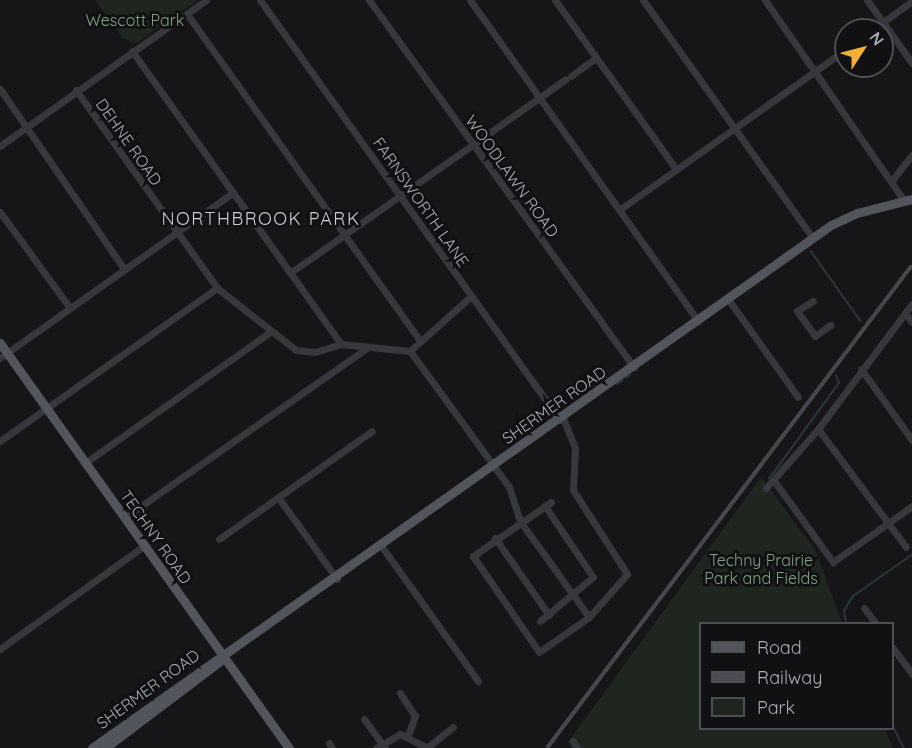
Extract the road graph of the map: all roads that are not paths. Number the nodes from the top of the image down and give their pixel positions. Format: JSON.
{"nodes":[{"id":1,"x":206,"y":0,"type":"edge"},
{"id":2,"x":261,"y":0,"type":"edge"},
{"id":3,"x":369,"y":0,"type":"edge"},
{"id":4,"x":470,"y":0,"type":"edge"},
{"id":5,"x":555,"y":0,"type":"edge"},
{"id":6,"x":643,"y":0,"type":"edge"},
{"id":7,"x":765,"y":0,"type":"edge"},
{"id":8,"x":867,"y":0,"type":"edge"},
{"id":9,"x":912,"y":1,"type":"edge"},
{"id":10,"x":187,"y":14,"type":"junction"},
{"id":11,"x":880,"y":18,"type":"edge"},
{"id":12,"x":889,"y":18,"type":"edge"},
{"id":13,"x":894,"y":38,"type":"edge"},
{"id":14,"x":132,"y":51,"type":"junction"},
{"id":15,"x":596,"y":58,"type":"junction"},
{"id":16,"x":834,"y":58,"type":"edge"},
{"id":17,"x":912,"y":63,"type":"edge"},
{"id":18,"x":815,"y":71,"type":"junction"},
{"id":19,"x":0,"y":89,"type":"edge"},
{"id":20,"x":76,"y":90,"type":"junction"},
{"id":21,"x":539,"y":98,"type":"junction"},
{"id":22,"x":735,"y":128,"type":"junction"},
{"id":23,"x":23,"y":130,"type":"junction"},
{"id":24,"x":473,"y":145,"type":"junction"},
{"id":25,"x":0,"y":146,"type":"edge"},
{"id":26,"x":912,"y":155,"type":"edge"},
{"id":27,"x":676,"y":169,"type":"junction"},
{"id":28,"x":893,"y":179,"type":"junction"},
{"id":29,"x":231,"y":194,"type":"junction"},
{"id":30,"x":400,"y":196,"type":"junction"},
{"id":31,"x":908,"y":200,"type":"edge"},
{"id":32,"x":619,"y":210,"type":"junction"},
{"id":33,"x":0,"y":212,"type":"edge"},
{"id":34,"x":176,"y":233,"type":"junction"},
{"id":35,"x":345,"y":235,"type":"junction"},
{"id":36,"x":813,"y":238,"type":"junction"},
{"id":37,"x":124,"y":269,"type":"junction"},
{"id":38,"x":290,"y":273,"type":"junction"},
{"id":39,"x":217,"y":288,"type":"junction"},
{"id":40,"x":471,"y":296,"type":"junction"},
{"id":41,"x":728,"y":299,"type":"junction"},
{"id":42,"x":813,"y":301,"type":"dead end"},
{"id":43,"x":912,"y":304,"type":"edge"},
{"id":44,"x":70,"y":308,"type":"junction"},
{"id":45,"x":905,"y":313,"type":"junction"},
{"id":46,"x":698,"y":321,"type":"junction"},
{"id":47,"x":912,"y":322,"type":"edge"},
{"id":48,"x":830,"y":325,"type":"dead end"},
{"id":49,"x":270,"y":332,"type":"junction"},
{"id":50,"x":420,"y":341,"type":"junction"},
{"id":51,"x":0,"y":343,"type":"edge"},
{"id":52,"x":341,"y":344,"type":"junction"},
{"id":53,"x":368,"y":347,"type":"junction"},
{"id":54,"x":410,"y":351,"type":"junction"},
{"id":55,"x":4,"y":355,"type":"edge"},
{"id":56,"x":634,"y":367,"type":"junction"},
{"id":57,"x":861,"y":369,"type":"junction"},
{"id":58,"x":798,"y":397,"type":"dead end"},
{"id":59,"x":46,"y":408,"type":"junction"},
{"id":60,"x":562,"y":419,"type":"junction"},
{"id":61,"x":818,"y":429,"type":"junction"},
{"id":62,"x":372,"y":431,"type":"dead end"},
{"id":63,"x":912,"y":440,"type":"edge"},
{"id":64,"x":0,"y":441,"type":"edge"},
{"id":65,"x":85,"y":463,"type":"junction"},
{"id":66,"x":493,"y":467,"type":"junction"},
{"id":67,"x":775,"y":482,"type":"junction"},
{"id":68,"x":766,"y":488,"type":"dead end"},
{"id":69,"x":278,"y":497,"type":"junction"},
{"id":70,"x":912,"y":507,"type":"edge"},
{"id":71,"x":124,"y":518,"type":"junction"},
{"id":72,"x":520,"y":521,"type":"junction"},
{"id":73,"x":890,"y":522,"type":"junction"},
{"id":74,"x":495,"y":538,"type":"junction"},
{"id":75,"x":219,"y":539,"type":"dead end"},
{"id":76,"x":144,"y":546,"type":"junction"},
{"id":77,"x":382,"y":547,"type":"junction"},
{"id":78,"x":906,"y":547,"type":"dead end"},
{"id":79,"x":337,"y":579,"type":"junction"},
{"id":80,"x":574,"y":597,"type":"junction"},
{"id":81,"x":864,"y":608,"type":"dead end"},
{"id":82,"x":549,"y":615,"type":"junction"},
{"id":83,"x":590,"y":617,"type":"junction"},
{"id":84,"x":540,"y":621,"type":"dead end"},
{"id":85,"x":874,"y":622,"type":"edge"},
{"id":86,"x":0,"y":649,"type":"edge"},
{"id":87,"x":894,"y":650,"type":"edge"},
{"id":88,"x":224,"y":658,"type":"junction"},
{"id":89,"x":912,"y":674,"type":"edge"},
{"id":90,"x":478,"y":681,"type":"dead end"},
{"id":91,"x":400,"y":693,"type":"dead end"},
{"id":92,"x":364,"y":719,"type":"dead end"},
{"id":93,"x":453,"y":728,"type":"dead end"},
{"id":94,"x":408,"y":735,"type":"junction"},
{"id":95,"x":380,"y":746,"type":"edge"},
{"id":96,"x":428,"y":747,"type":"edge"},
{"id":97,"x":92,"y":748,"type":"edge"},
{"id":98,"x":105,"y":748,"type":"edge"},
{"id":99,"x":289,"y":748,"type":"edge"}],
"edges":[{"from":1,"to":10,"type":"street"},
{"from":2,"to":30,"type":"street","name":"FARNSWORTH LANE"},
{"from":3,"to":24,"type":"street","name":"WOODLAWN ROAD"},
{"from":4,"to":21,"type":"street"},
{"from":5,"to":15,"type":"street"},
{"from":6,"to":22,"type":"street"},
{"from":7,"to":18,"type":"street"},
{"from":8,"to":11,"type":"street"},
{"from":9,"to":12,"type":"street"},
{"from":10,"to":14,"type":"street"},
{"from":10,"to":35,"type":"street"},
{"from":13,"to":17,"type":"street"},
{"from":14,"to":20,"type":"street"},
{"from":14,"to":29,"type":"street"},
{"from":15,"to":21,"type":"street"},
{"from":15,"to":27,"type":"street"},
{"from":16,"to":18,"type":"street"},
{"from":18,"to":22,"type":"street"},
{"from":18,"to":28,"type":"street"},
{"from":19,"to":23,"type":"street"},
{"from":20,"to":23,"type":"street"},
{"from":20,"to":34,"type":"street","name":"DEHNE ROAD"},
{"from":21,"to":24,"type":"street"},
{"from":21,"to":32,"type":"street"},
{"from":22,"to":27,"type":"street"},
{"from":22,"to":36,"type":"street"},
{"from":23,"to":25,"type":"street"},
{"from":23,"to":37,"type":"street"},
{"from":24,"to":30,"type":"street"},
{"from":24,"to":56,"type":"street","name":"WOODLAWN ROAD"},
{"from":26,"to":28,"type":"street"},
{"from":27,"to":32,"type":"street"},
{"from":28,"to":31,"type":"street"},
{"from":29,"to":34,"type":"street"},
{"from":29,"to":38,"type":"street"},
{"from":30,"to":35,"type":"street"},
{"from":30,"to":40,"type":"street","name":"FARNSWORTH LANE"},
{"from":31,"to":36,"type":"main road","name":"SHERMER ROAD"},
{"from":32,"to":46,"type":"street"},
{"from":33,"to":44,"type":"street"},
{"from":34,"to":37,"type":"street"},
{"from":34,"to":39,"type":"street","name":"DEHNE ROAD"},
{"from":35,"to":38,"type":"street"},
{"from":35,"to":50,"type":"street"},
{"from":36,"to":41,"type":"main road","name":"SHERMER ROAD"},
{"from":37,"to":44,"type":"street"},
{"from":38,"to":52,"type":"street"},
{"from":39,"to":49,"type":"street","name":"DEHNE ROAD"},
{"from":39,"to":59,"type":"street"},
{"from":40,"to":50,"type":"street"},
{"from":40,"to":60,"type":"street","name":"FARNSWORTH LANE"},
{"from":41,"to":46,"type":"main road","name":"SHERMER ROAD"},
{"from":41,"to":58,"type":"street"},
{"from":42,"to":48,"type":"street"},
{"from":43,"to":45,"type":"street"},
{"from":44,"to":55,"type":"street"},
{"from":45,"to":47,"type":"street"},
{"from":45,"to":57,"type":"street"},
{"from":46,"to":56,"type":"main road","name":"SHERMER ROAD"},
{"from":49,"to":52,"type":"street","name":"DEHNE ROAD"},
{"from":49,"to":65,"type":"street"},
{"from":50,"to":54,"type":"street"},
{"from":51,"to":55,"type":"main road","name":"TECHNY ROAD"},
{"from":52,"to":53,"type":"street","name":"DEHNE ROAD"},
{"from":53,"to":54,"type":"street","name":"DEHNE ROAD"},
{"from":53,"to":71,"type":"street"},
{"from":54,"to":66,"type":"street"},
{"from":55,"to":59,"type":"main road","name":"TECHNY ROAD"},
{"from":56,"to":60,"type":"main road","name":"SHERMER ROAD"},
{"from":57,"to":61,"type":"street"},
{"from":57,"to":63,"type":"street"},
{"from":59,"to":64,"type":"street"},
{"from":59,"to":65,"type":"main road","name":"TECHNY ROAD"},
{"from":60,"to":66,"type":"main road","name":"SHERMER ROAD"},
{"from":60,"to":83,"type":"street","name":"FARNSWORTH LANE"},
{"from":61,"to":67,"type":"street"},
{"from":61,"to":73,"type":"street"},
{"from":62,"to":69,"type":"street"},
{"from":65,"to":71,"type":"main road","name":"TECHNY ROAD"},
{"from":66,"to":72,"type":"street"},
{"from":66,"to":77,"type":"main road","name":"SHERMER ROAD"},
{"from":67,"to":68,"type":"street"},
{"from":67,"to":73,"type":"street"},
{"from":69,"to":75,"type":"street"},
{"from":69,"to":79,"type":"street"},
{"from":70,"to":73,"type":"street"},
{"from":71,"to":76,"type":"main road","name":"TECHNY ROAD"},
{"from":72,"to":74,"type":"street"},
{"from":72,"to":80,"type":"street"},
{"from":72,"to":80,"type":"street"},
{"from":73,"to":78,"type":"street"},
{"from":74,"to":82,"type":"street"},
{"from":74,"to":83,"type":"street"},
{"from":76,"to":86,"type":"street"},
{"from":76,"to":88,"type":"main road","name":"TECHNY ROAD"},
{"from":77,"to":79,"type":"main road","name":"SHERMER ROAD"},
{"from":77,"to":90,"type":"street"},
{"from":79,"to":88,"type":"main road","name":"SHERMER ROAD"},
{"from":80,"to":82,"type":"street"},
{"from":80,"to":83,"type":"street"},
{"from":81,"to":85,"type":"street"},
{"from":82,"to":84,"type":"street"},
{"from":87,"to":89,"type":"street"},
{"from":88,"to":97,"type":"main road","name":"SHERMER ROAD"},
{"from":88,"to":98,"type":"main road","name":"SHERMER ROAD"},
{"from":88,"to":99,"type":"main road","name":"TECHNY ROAD"},
{"from":91,"to":94,"type":"street"},
{"from":92,"to":95,"type":"street"},
{"from":93,"to":96,"type":"street"},
{"from":94,"to":95,"type":"street"},
{"from":94,"to":96,"type":"street"}]}
